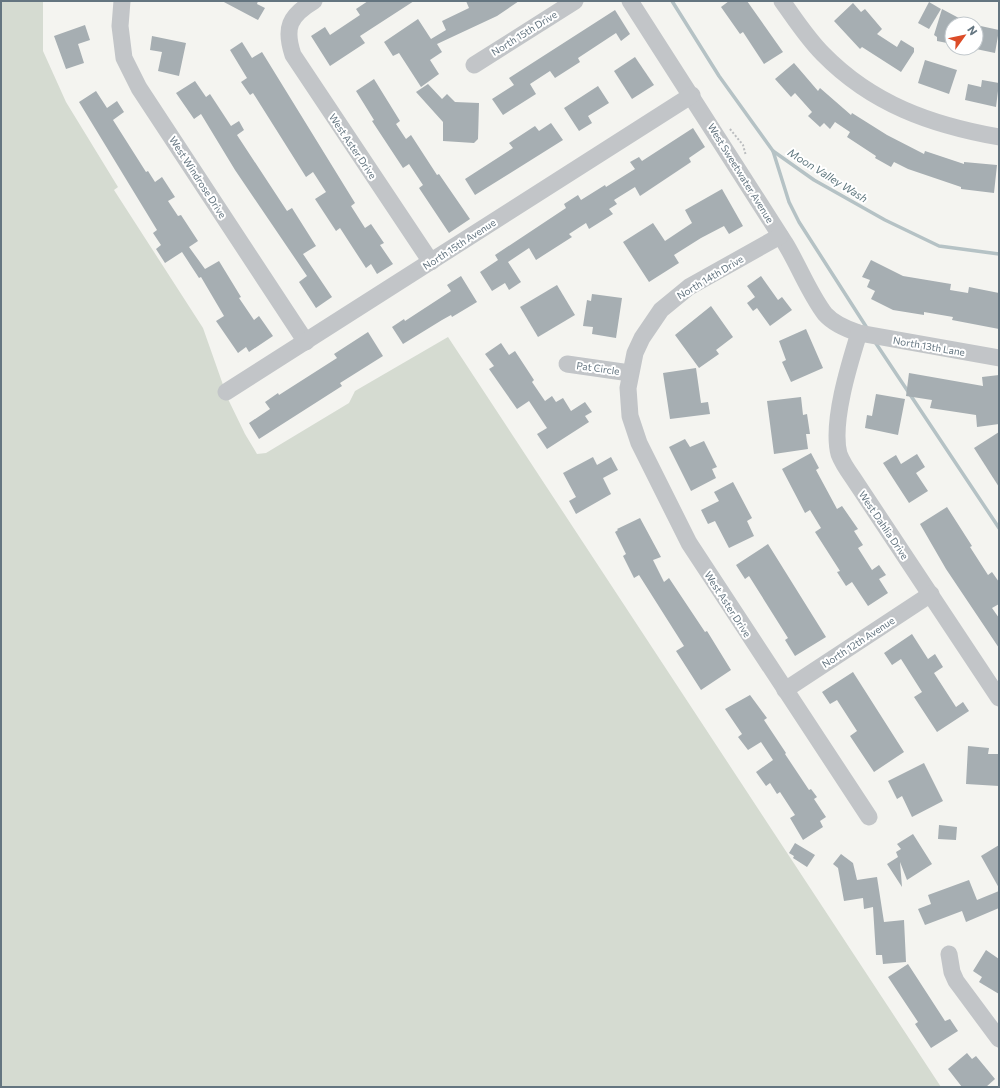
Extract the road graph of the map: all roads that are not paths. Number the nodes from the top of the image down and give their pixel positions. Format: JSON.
{"nodes":[{"id":1,"x":122,"y":1,"type":"edge"},
{"id":2,"x":314,"y":1,"type":"edge"},
{"id":3,"x":575,"y":1,"type":"edge"},
{"id":4,"x":630,"y":1,"type":"edge"},
{"id":5,"x":782,"y":1,"type":"edge"},
{"id":6,"x":474,"y":66,"type":"dead end"},
{"id":7,"x":692,"y":95,"type":"junction"},
{"id":8,"x":999,"y":137,"type":"edge"},
{"id":9,"x":780,"y":236,"type":"junction"},
{"id":10,"x":431,"y":262,"type":"junction"},
{"id":11,"x":861,"y":334,"type":"junction"},
{"id":12,"x":306,"y":342,"type":"junction"},
{"id":13,"x":999,"y":358,"type":"edge"},
{"id":14,"x":567,"y":364,"type":"dead end"},
{"id":15,"x":630,"y":373,"type":"junction"},
{"id":16,"x":226,"y":392,"type":"dead end"},
{"id":17,"x":931,"y":594,"type":"junction"},
{"id":18,"x":785,"y":690,"type":"junction"},
{"id":19,"x":999,"y":698,"type":"edge"},
{"id":20,"x":869,"y":818,"type":"dead end"},
{"id":21,"x":949,"y":954,"type":"dead end"},
{"id":22,"x":999,"y":1039,"type":"edge"}],
"edges":[{"from":1,"to":12,"type":"street","name":"West Windrose Drive"},
{"from":2,"to":10,"type":"street","name":"West Aster Drive"},
{"from":3,"to":6,"type":"street","name":"North 15th Drive"},
{"from":4,"to":7,"type":"street","name":"West Sweetwater Avenue"},
{"from":5,"to":8,"type":"street"},
{"from":7,"to":9,"type":"street","name":"West Sweetwater Avenue"},
{"from":7,"to":10,"type":"street","name":"North 15th Avenue"},
{"from":9,"to":11,"type":"street","name":"West Sweetwater Avenue"},
{"from":9,"to":15,"type":"street","name":"North 14th Drive"},
{"from":10,"to":12,"type":"street","name":"North 15th Avenue"},
{"from":11,"to":13,"type":"street","name":"North 13th Lane"},
{"from":11,"to":17,"type":"street","name":"West Dahlia Drive"},
{"from":12,"to":16,"type":"street","name":"North 15th Avenue"},
{"from":14,"to":15,"type":"street","name":"Pat Circle"},
{"from":15,"to":18,"type":"street","name":"West Aster Drive"},
{"from":17,"to":18,"type":"street","name":"North 12th Avenue"},
{"from":17,"to":19,"type":"street","name":"West Dahlia Drive"},
{"from":18,"to":20,"type":"street","name":"West Aster Drive"},
{"from":21,"to":22,"type":"street"}]}
